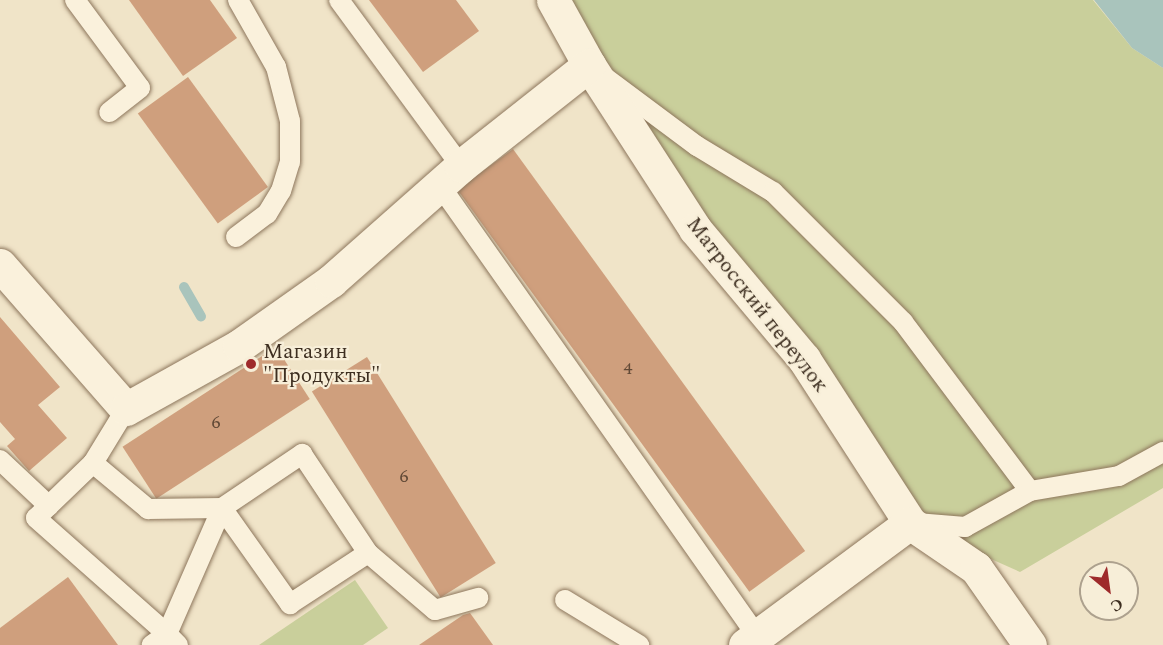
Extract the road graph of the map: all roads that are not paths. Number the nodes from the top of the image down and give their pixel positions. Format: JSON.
{"nodes":[{"id":1,"x":75,"y":0,"type":"edge"},
{"id":2,"x":238,"y":0,"type":"edge"},
{"id":3,"x":339,"y":0,"type":"edge"},
{"id":4,"x":553,"y":0,"type":"edge"},
{"id":5,"x":588,"y":65,"type":"junction"},
{"id":6,"x":109,"y":112,"type":"dead end"},
{"id":7,"x":451,"y":176,"type":"junction"},
{"id":8,"x":236,"y":237,"type":"dead end"},
{"id":9,"x":0,"y":265,"type":"edge"},
{"id":10,"x":126,"y":409,"type":"junction"},
{"id":11,"x":1163,"y":452,"type":"edge"},
{"id":12,"x":0,"y":460,"type":"edge"},
{"id":13,"x":93,"y":464,"type":"junction"},
{"id":14,"x":1030,"y":490,"type":"junction"},
{"id":15,"x":48,"y":506,"type":"junction"},
{"id":16,"x":222,"y":508,"type":"junction"},
{"id":17,"x":910,"y":523,"type":"junction"},
{"id":18,"x":368,"y":553,"type":"junction"},
{"id":19,"x":478,"y":598,"type":"dead end"},
{"id":20,"x":565,"y":600,"type":"dead end"},
{"id":21,"x":166,"y":641,"type":"edge"},
{"id":22,"x":751,"y":641,"type":"edge"},
{"id":23,"x":639,"y":645,"type":"edge"},
{"id":24,"x":1030,"y":645,"type":"edge"}],
"edges":[{"from":1,"to":6,"type":"lane"},
{"from":2,"to":8,"type":"lane"},
{"from":3,"to":7,"type":"lane"},
{"from":4,"to":5,"type":"street","name":"Матросский переулок"},
{"from":5,"to":7,"type":"street"},
{"from":5,"to":14,"type":"lane"},
{"from":5,"to":17,"type":"street","name":"Матросский переулок"},
{"from":7,"to":10,"type":"street"},
{"from":7,"to":22,"type":"lane"},
{"from":9,"to":10,"type":"street"},
{"from":10,"to":13,"type":"lane"},
{"from":11,"to":14,"type":"lane"},
{"from":12,"to":15,"type":"lane"},
{"from":13,"to":15,"type":"lane"},
{"from":13,"to":16,"type":"lane"},
{"from":14,"to":17,"type":"lane"},
{"from":15,"to":21,"type":"lane"},
{"from":16,"to":18,"type":"lane"},
{"from":16,"to":18,"type":"lane"},
{"from":16,"to":21,"type":"lane"},
{"from":17,"to":22,"type":"street"},
{"from":17,"to":24,"type":"street","name":"Матросский переулок"},
{"from":18,"to":19,"type":"lane"},
{"from":20,"to":23,"type":"lane"}]}
